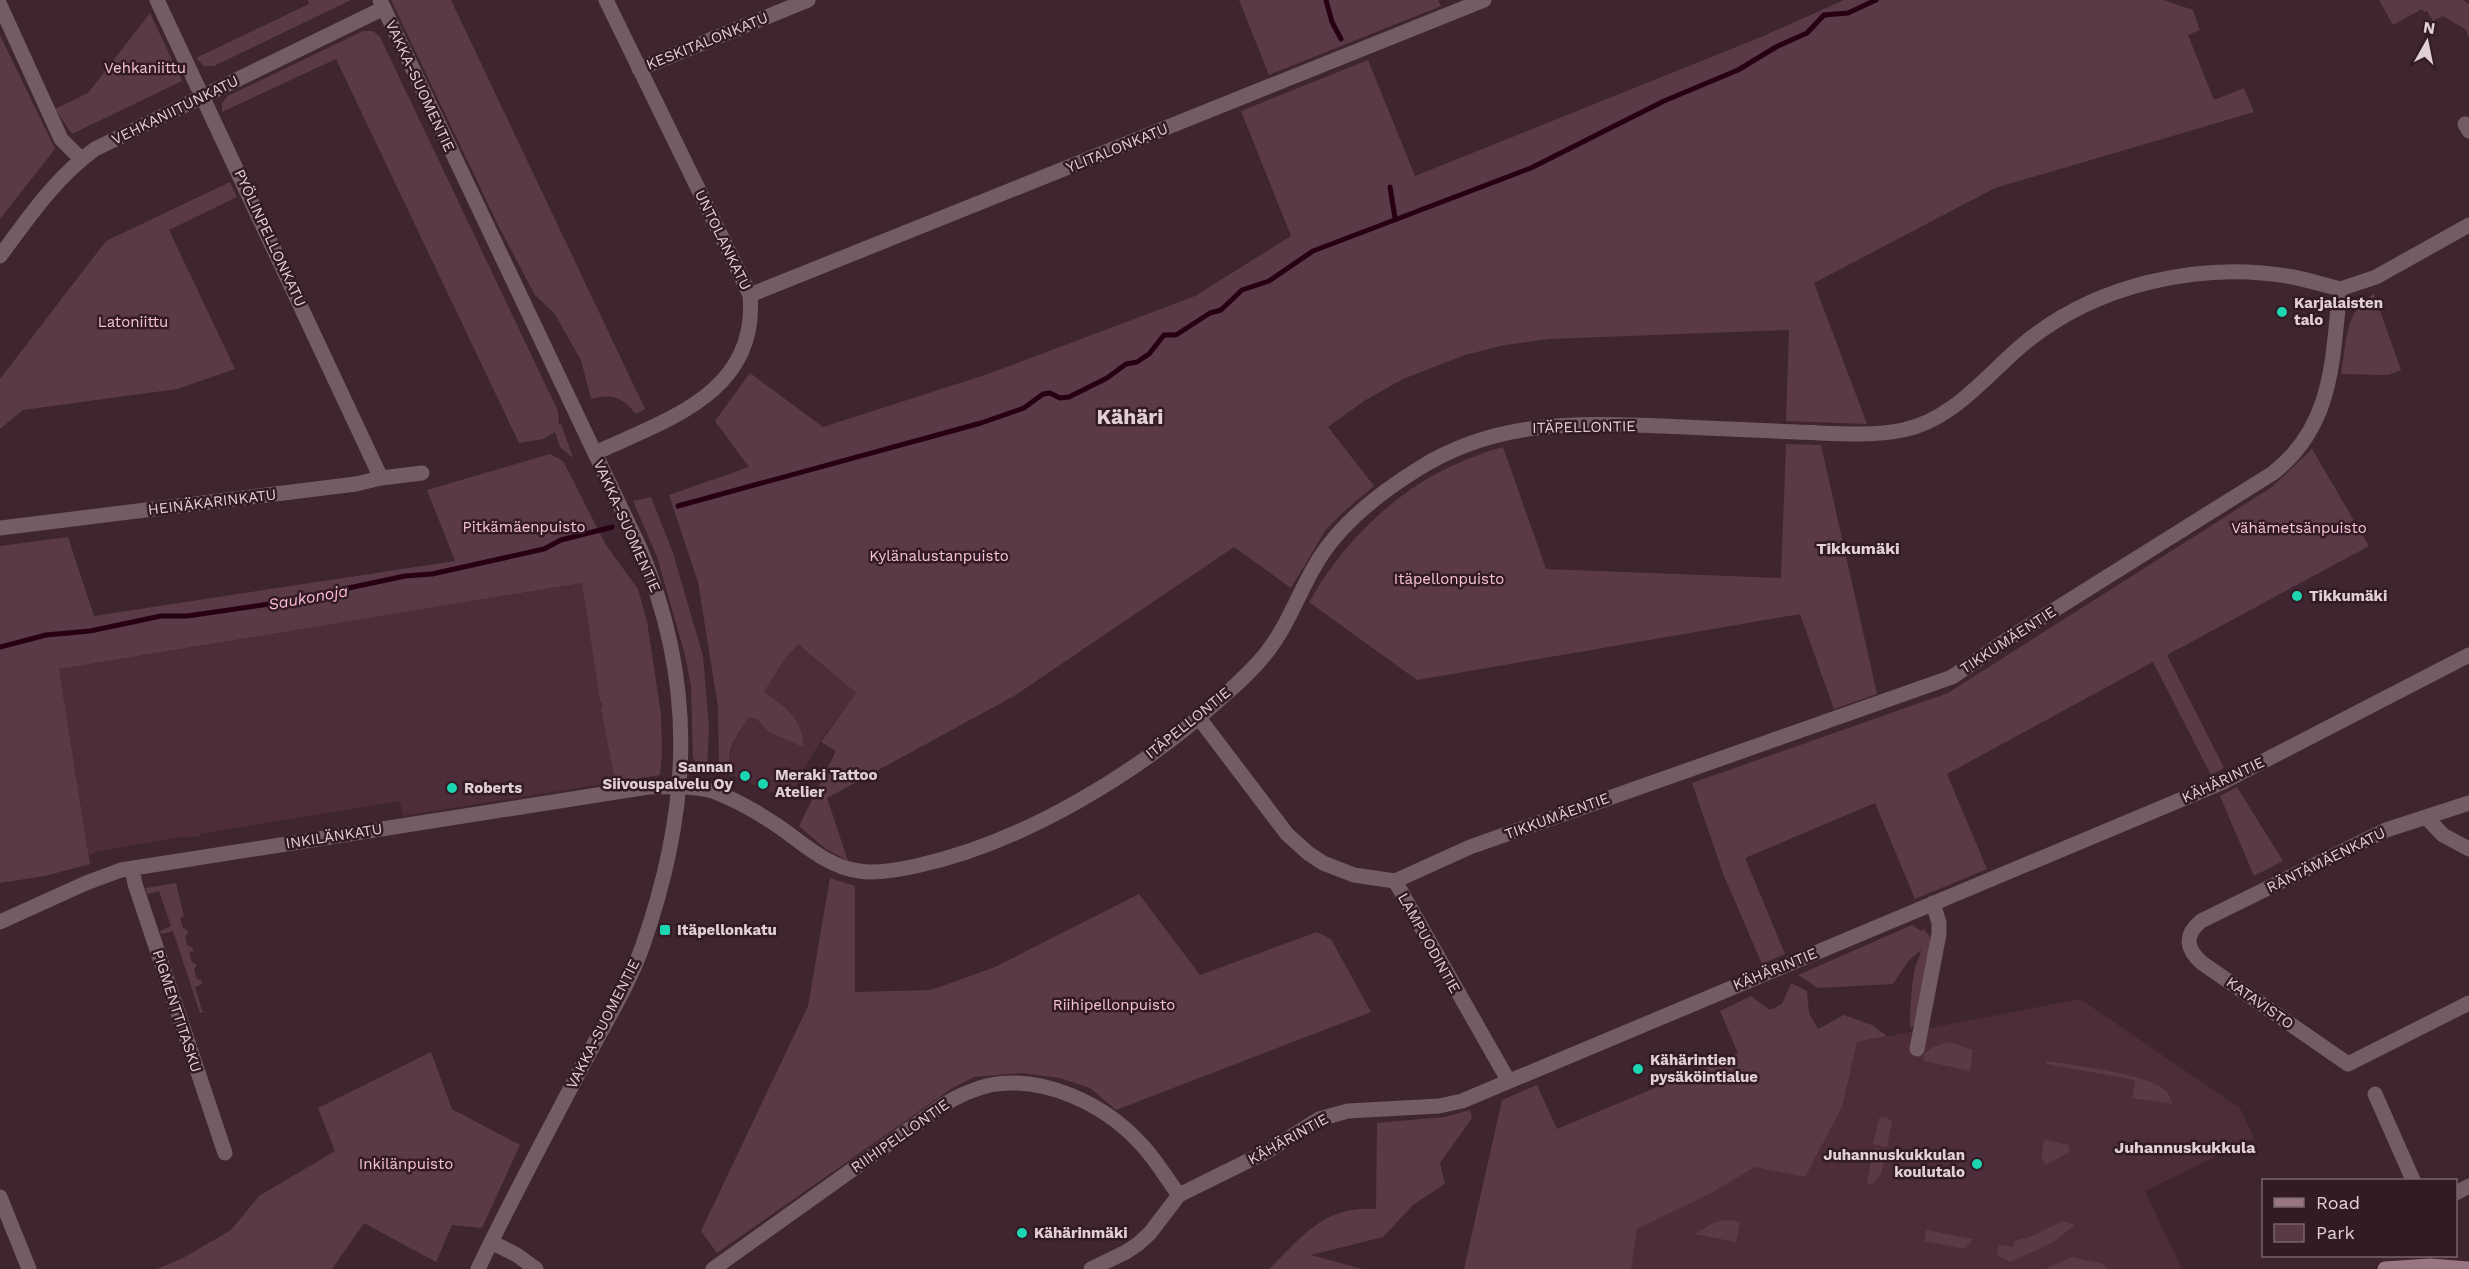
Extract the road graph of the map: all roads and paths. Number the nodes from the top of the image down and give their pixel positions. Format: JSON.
{"nodes":[{"id":1,"x":157,"y":0,"type":"edge"},
{"id":2,"x":606,"y":0,"type":"edge"},
{"id":3,"x":808,"y":0,"type":"edge"},
{"id":4,"x":1484,"y":0,"type":"edge"},
{"id":5,"x":382,"y":4,"type":"edge"},
{"id":6,"x":0,"y":5,"type":"edge"},
{"id":7,"x":639,"y":69,"type":"junction"},
{"id":8,"x":204,"y":96,"type":"junction"},
{"id":9,"x":81,"y":159,"type":"junction"},
{"id":10,"x":2469,"y":225,"type":"edge"},
{"id":11,"x":0,"y":256,"type":"edge"},
{"id":12,"x":2340,"y":289,"type":"junction"},
{"id":13,"x":750,"y":296,"type":"junction"},
{"id":14,"x":595,"y":453,"type":"junction"},
{"id":15,"x":422,"y":473,"type":"dead end"},
{"id":16,"x":381,"y":478,"type":"junction"},
{"id":17,"x":0,"y":528,"type":"edge"},
{"id":18,"x":2469,"y":655,"type":"edge"},
{"id":19,"x":1199,"y":718,"type":"junction"},
{"id":20,"x":678,"y":788,"type":"junction"},
{"id":21,"x":2469,"y":803,"type":"edge"},
{"id":22,"x":2426,"y":817,"type":"junction"},
{"id":23,"x":2469,"y":849,"type":"edge"},
{"id":24,"x":132,"y":868,"type":"junction"},
{"id":25,"x":1395,"y":881,"type":"junction"},
{"id":26,"x":1933,"y":903,"type":"junction"},
{"id":27,"x":0,"y":922,"type":"edge"},
{"id":28,"x":2190,"y":932,"type":"joint"},
{"id":29,"x":2469,"y":1003,"type":"edge"},
{"id":30,"x":1917,"y":1049,"type":"dead end"},
{"id":31,"x":1508,"y":1080,"type":"junction"},
{"id":32,"x":2375,"y":1094,"type":"dead end"},
{"id":33,"x":225,"y":1154,"type":"dead end"},
{"id":34,"x":2413,"y":1179,"type":"edge"},
{"id":35,"x":1179,"y":1195,"type":"junction"},
{"id":36,"x":0,"y":1197,"type":"edge"},
{"id":37,"x":491,"y":1242,"type":"junction"},
{"id":38,"x":29,"y":1269,"type":"edge"},
{"id":39,"x":478,"y":1269,"type":"edge"},
{"id":40,"x":536,"y":1269,"type":"edge"},
{"id":41,"x":713,"y":1269,"type":"edge"},
{"id":42,"x":1091,"y":1269,"type":"edge"},
{"id":43,"x":2385,"y":1269,"type":"edge"},
{"id":44,"x":2469,"y":1269,"type":"edge"}],
"edges":[{"from":1,"to":8,"type":"street","name":"PYÖLINPELLONKATU"},
{"from":2,"to":7,"type":"street","name":"UNTOLANKATU"},
{"from":3,"to":7,"type":"street","name":"KESKITALONKATU"},
{"from":4,"to":13,"type":"street","name":"YLITALONKATU"},
{"from":5,"to":8,"type":"street","name":"VEHKANIITUNKATU"},
{"from":5,"to":14,"type":"street","name":"VAKKA-SUOMENTIE"},
{"from":6,"to":9,"type":"street"},
{"from":7,"to":13,"type":"street","name":"UNTOLANKATU"},
{"from":8,"to":9,"type":"street","name":"VEHKANIITUNKATU"},
{"from":8,"to":16,"type":"street","name":"PYÖLINPELLONKATU"},
{"from":9,"to":11,"type":"street","name":"VEHKANIITUNKATU"},
{"from":10,"to":12,"type":"street"},
{"from":12,"to":19,"type":"street","name":"ITÄPELLONTIE"},
{"from":12,"to":25,"type":"street","name":"TIKKUMÄENTIE"},
{"from":13,"to":14,"type":"street","name":"UNTOLANKATU"},
{"from":14,"to":20,"type":"street","name":"VAKKA-SUOMENTIE"},
{"from":15,"to":16,"type":"street","name":"HEINÄKARINKATU"},
{"from":16,"to":17,"type":"street","name":"HEINÄKARINKATU"},
{"from":18,"to":26,"type":"street","name":"KÄHÄRINTIE"},
{"from":19,"to":20,"type":"street","name":"ITÄPELLONTIE"},
{"from":19,"to":25,"type":"street","name":"LAMPUODINTIE"},
{"from":20,"to":24,"type":"street","name":"INKILÄNKATU"},
{"from":20,"to":37,"type":"street","name":"VAKKA-SUOMENTIE"},
{"from":21,"to":22,"type":"street","name":"RÄNTÄMÄENKATU"},
{"from":22,"to":23,"type":"street"},
{"from":22,"to":28,"type":"street","name":"RÄNTÄMÄENKATU"},
{"from":24,"to":27,"type":"street","name":"INKILÄNKATU"},
{"from":24,"to":33,"type":"street","name":"PIGMENTTITASKU"},
{"from":25,"to":31,"type":"street","name":"LAMPUODINTIE"},
{"from":26,"to":30,"type":"street"},
{"from":26,"to":31,"type":"street","name":"KÄHÄRINTIE"},
{"from":28,"to":29,"type":"street","name":"KATAVISTO"},
{"from":31,"to":35,"type":"street","name":"KÄHÄRINTIE"},
{"from":32,"to":34,"type":"street"},
{"from":35,"to":41,"type":"street","name":"RIIHIPELLONTIE"},
{"from":35,"to":42,"type":"street","name":"KÄHÄRINTIE"},
{"from":36,"to":38,"type":"street"},
{"from":37,"to":39,"type":"street","name":"VAKKA-SUOMENTIE"},
{"from":37,"to":40,"type":"street"},
{"from":43,"to":44,"type":"main road"}]}
